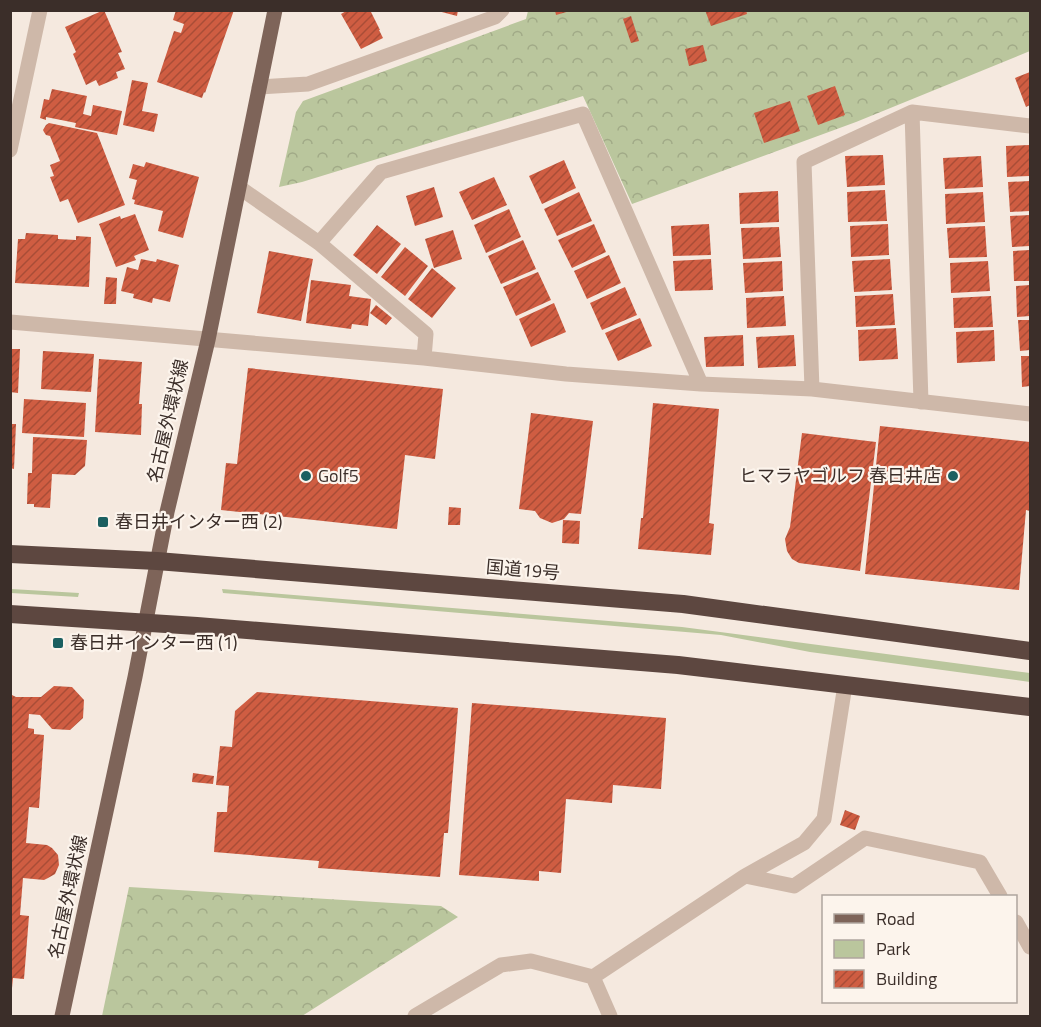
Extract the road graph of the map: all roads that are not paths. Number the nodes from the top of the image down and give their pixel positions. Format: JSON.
{"nodes":[{"id":1,"x":40,"y":10,"type":"edge"},
{"id":2,"x":275,"y":10,"type":"edge"},
{"id":3,"x":502,"y":10,"type":"edge"},
{"id":4,"x":259,"y":87,"type":"junction"},
{"id":5,"x":912,"y":112,"type":"junction"},
{"id":6,"x":13,"y":122,"type":"edge"},
{"id":7,"x":1030,"y":126,"type":"edge"},
{"id":8,"x":10,"y":150,"type":"edge"},
{"id":9,"x":240,"y":188,"type":"junction"},
{"id":10,"x":319,"y":243,"type":"junction"},
{"id":11,"x":10,"y":322,"type":"edge"},
{"id":12,"x":208,"y":340,"type":"junction"},
{"id":13,"x":424,"y":358,"type":"junction"},
{"id":14,"x":701,"y":384,"type":"junction"},
{"id":15,"x":812,"y":389,"type":"junction"},
{"id":16,"x":921,"y":402,"type":"junction"},
{"id":17,"x":1030,"y":414,"type":"edge"},
{"id":18,"x":10,"y":554,"type":"edge"},
{"id":19,"x":157,"y":561,"type":"junction"},
{"id":20,"x":10,"y":614,"type":"edge"},
{"id":21,"x":146,"y":622,"type":"junction"},
{"id":22,"x":1030,"y":651,"type":"edge"},
{"id":23,"x":845,"y":685,"type":"junction"},
{"id":24,"x":1030,"y":707,"type":"edge"},
{"id":25,"x":745,"y":876,"type":"junction"},
{"id":26,"x":999,"y":895,"type":"edge"},
{"id":27,"x":1017,"y":924,"type":"edge"},
{"id":28,"x":1030,"y":947,"type":"edge"},
{"id":29,"x":593,"y":977,"type":"junction"},
{"id":30,"x":62,"y":1017,"type":"edge"},
{"id":31,"x":415,"y":1017,"type":"edge"},
{"id":32,"x":610,"y":1017,"type":"edge"}],
"edges":[{"from":1,"to":6,"type":"street"},
{"from":2,"to":4,"type":"main road","name":"名古屋外環状線"},
{"from":3,"to":4,"type":"street"},
{"from":4,"to":9,"type":"main road","name":"名古屋外環状線"},
{"from":5,"to":7,"type":"street"},
{"from":5,"to":15,"type":"street"},
{"from":5,"to":16,"type":"street"},
{"from":6,"to":8,"type":"street"},
{"from":9,"to":10,"type":"street"},
{"from":9,"to":12,"type":"main road","name":"名古屋外環状線"},
{"from":10,"to":13,"type":"street"},
{"from":10,"to":14,"type":"street"},
{"from":11,"to":12,"type":"street"},
{"from":12,"to":13,"type":"street"},
{"from":12,"to":19,"type":"main road","name":"名古屋外環状線"},
{"from":13,"to":14,"type":"street"},
{"from":14,"to":15,"type":"street"},
{"from":15,"to":16,"type":"street"},
{"from":16,"to":17,"type":"street"},
{"from":18,"to":19,"type":"highway","name":"国道19号"},
{"from":19,"to":21,"type":"main road","name":"名古屋外環状線"},
{"from":19,"to":22,"type":"highway","name":"国道19号"},
{"from":20,"to":21,"type":"highway"},
{"from":21,"to":23,"type":"highway"},
{"from":21,"to":30,"type":"main road","name":"名古屋外環状線"},
{"from":23,"to":24,"type":"highway"},
{"from":23,"to":25,"type":"street"},
{"from":25,"to":26,"type":"street"},
{"from":25,"to":29,"type":"street"},
{"from":27,"to":28,"type":"street"},
{"from":29,"to":31,"type":"street"},
{"from":29,"to":32,"type":"street"}]}
